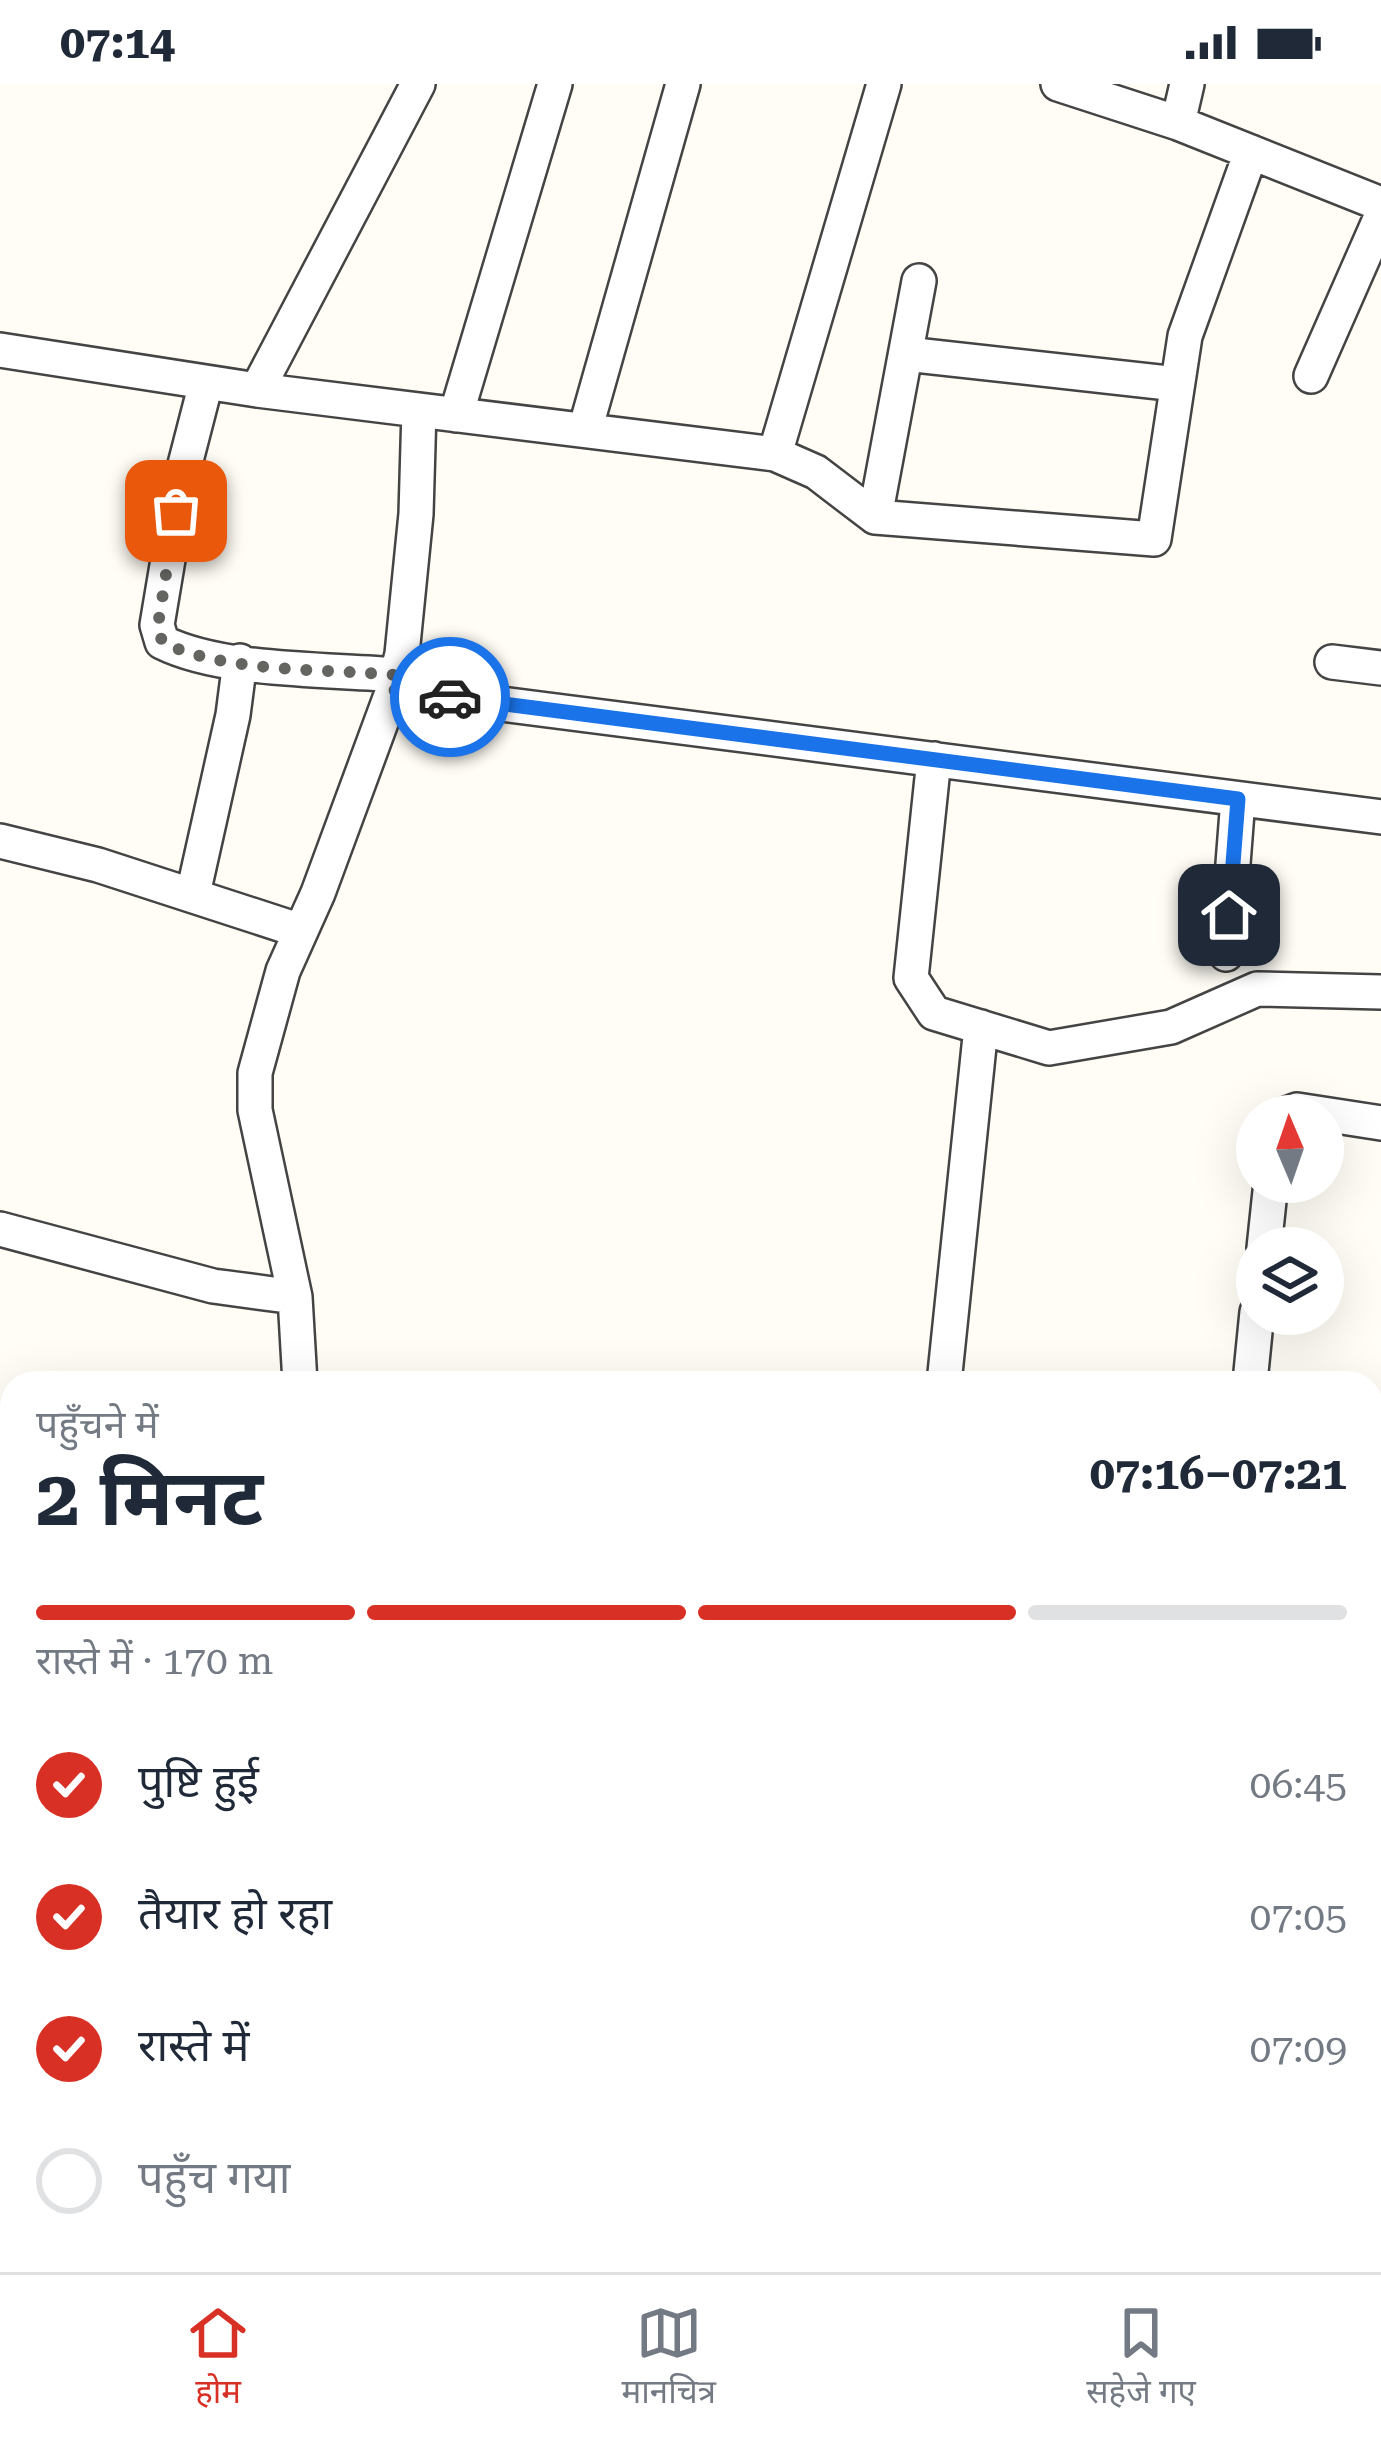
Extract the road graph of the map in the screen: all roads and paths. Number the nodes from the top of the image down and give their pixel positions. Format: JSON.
{"nodes":[{"id":1,"x":418,"y":84,"type":"edge"},
{"id":2,"x":555,"y":84,"type":"edge"},
{"id":3,"x":682,"y":84,"type":"edge"},
{"id":4,"x":884,"y":84,"type":"edge"},
{"id":5,"x":1058,"y":84,"type":"edge"},
{"id":6,"x":1187,"y":84,"type":"edge"},
{"id":7,"x":1178,"y":123,"type":"junction"},
{"id":8,"x":1251,"y":152,"type":"junction"},
{"id":9,"x":1381,"y":204,"type":"edge"},
{"id":10,"x":1381,"y":217,"type":"edge"},
{"id":11,"x":919,"y":281,"type":"dead end"},
{"id":12,"x":0,"y":350,"type":"edge"},
{"id":13,"x":906,"y":354,"type":"junction"},
{"id":14,"x":1311,"y":376,"type":"dead end"},
{"id":15,"x":206,"y":383,"type":"junction"},
{"id":16,"x":1177,"y":384,"type":"junction"},
{"id":17,"x":257,"y":390,"type":"junction"},
{"id":18,"x":419,"y":410,"type":"junction"},
{"id":19,"x":456,"y":415,"type":"junction"},
{"id":20,"x":585,"y":430,"type":"junction"},
{"id":21,"x":775,"y":454,"type":"junction"},
{"id":22,"x":874,"y":518,"type":"junction"},
{"id":23,"x":240,"y":661,"type":"junction"},
{"id":24,"x":1332,"y":662,"type":"dead end"},
{"id":25,"x":1381,"y":668,"type":"edge"},
{"id":26,"x":395,"y":682,"type":"junction"},
{"id":27,"x":934,"y":759,"type":"junction"},
{"id":28,"x":1238,"y":799,"type":"junction"},
{"id":29,"x":1381,"y":817,"type":"edge"},
{"id":30,"x":0,"y":841,"type":"edge"},
{"id":31,"x":193,"y":894,"type":"junction"},
{"id":32,"x":301,"y":931,"type":"junction"},
{"id":33,"x":1226,"y":954,"type":"dead end"},
{"id":34,"x":1381,"y":992,"type":"edge"},
{"id":35,"x":981,"y":1027,"type":"junction"},
{"id":36,"x":1344,"y":1117,"type":"edge"},
{"id":37,"x":1381,"y":1123,"type":"edge"},
{"id":38,"x":0,"y":1229,"type":"edge"},
{"id":39,"x":296,"y":1297,"type":"junction"},
{"id":40,"x":1255,"y":1335,"type":"edge"},
{"id":41,"x":299,"y":1371,"type":"edge"},
{"id":42,"x":945,"y":1371,"type":"edge"},
{"id":43,"x":1251,"y":1371,"type":"edge"}],
"edges":[{"from":1,"to":17,"type":"street"},
{"from":2,"to":19,"type":"street"},
{"from":3,"to":20,"type":"street"},
{"from":4,"to":21,"type":"street"},
{"from":5,"to":7,"type":"street"},
{"from":6,"to":7,"type":"street"},
{"from":7,"to":8,"type":"street"},
{"from":8,"to":9,"type":"street"},
{"from":8,"to":16,"type":"street"},
{"from":10,"to":14,"type":"street"},
{"from":11,"to":13,"type":"street"},
{"from":12,"to":15,"type":"street"},
{"from":13,"to":16,"type":"street"},
{"from":13,"to":22,"type":"street"},
{"from":15,"to":17,"type":"street"},
{"from":15,"to":23,"type":"street"},
{"from":16,"to":22,"type":"street"},
{"from":17,"to":18,"type":"street"},
{"from":18,"to":19,"type":"street"},
{"from":18,"to":26,"type":"street"},
{"from":19,"to":20,"type":"street"},
{"from":20,"to":21,"type":"street"},
{"from":21,"to":22,"type":"street"},
{"from":23,"to":26,"type":"street"},
{"from":23,"to":31,"type":"street"},
{"from":24,"to":25,"type":"street"},
{"from":26,"to":27,"type":"street"},
{"from":26,"to":32,"type":"street"},
{"from":27,"to":28,"type":"street"},
{"from":27,"to":35,"type":"street"},
{"from":28,"to":29,"type":"street"},
{"from":28,"to":33,"type":"street"},
{"from":30,"to":31,"type":"street"},
{"from":31,"to":32,"type":"street"},
{"from":32,"to":39,"type":"street"},
{"from":34,"to":35,"type":"street"},
{"from":35,"to":42,"type":"street"},
{"from":36,"to":37,"type":"street"},
{"from":38,"to":39,"type":"street"},
{"from":39,"to":41,"type":"street"},
{"from":40,"to":43,"type":"street"}]}
